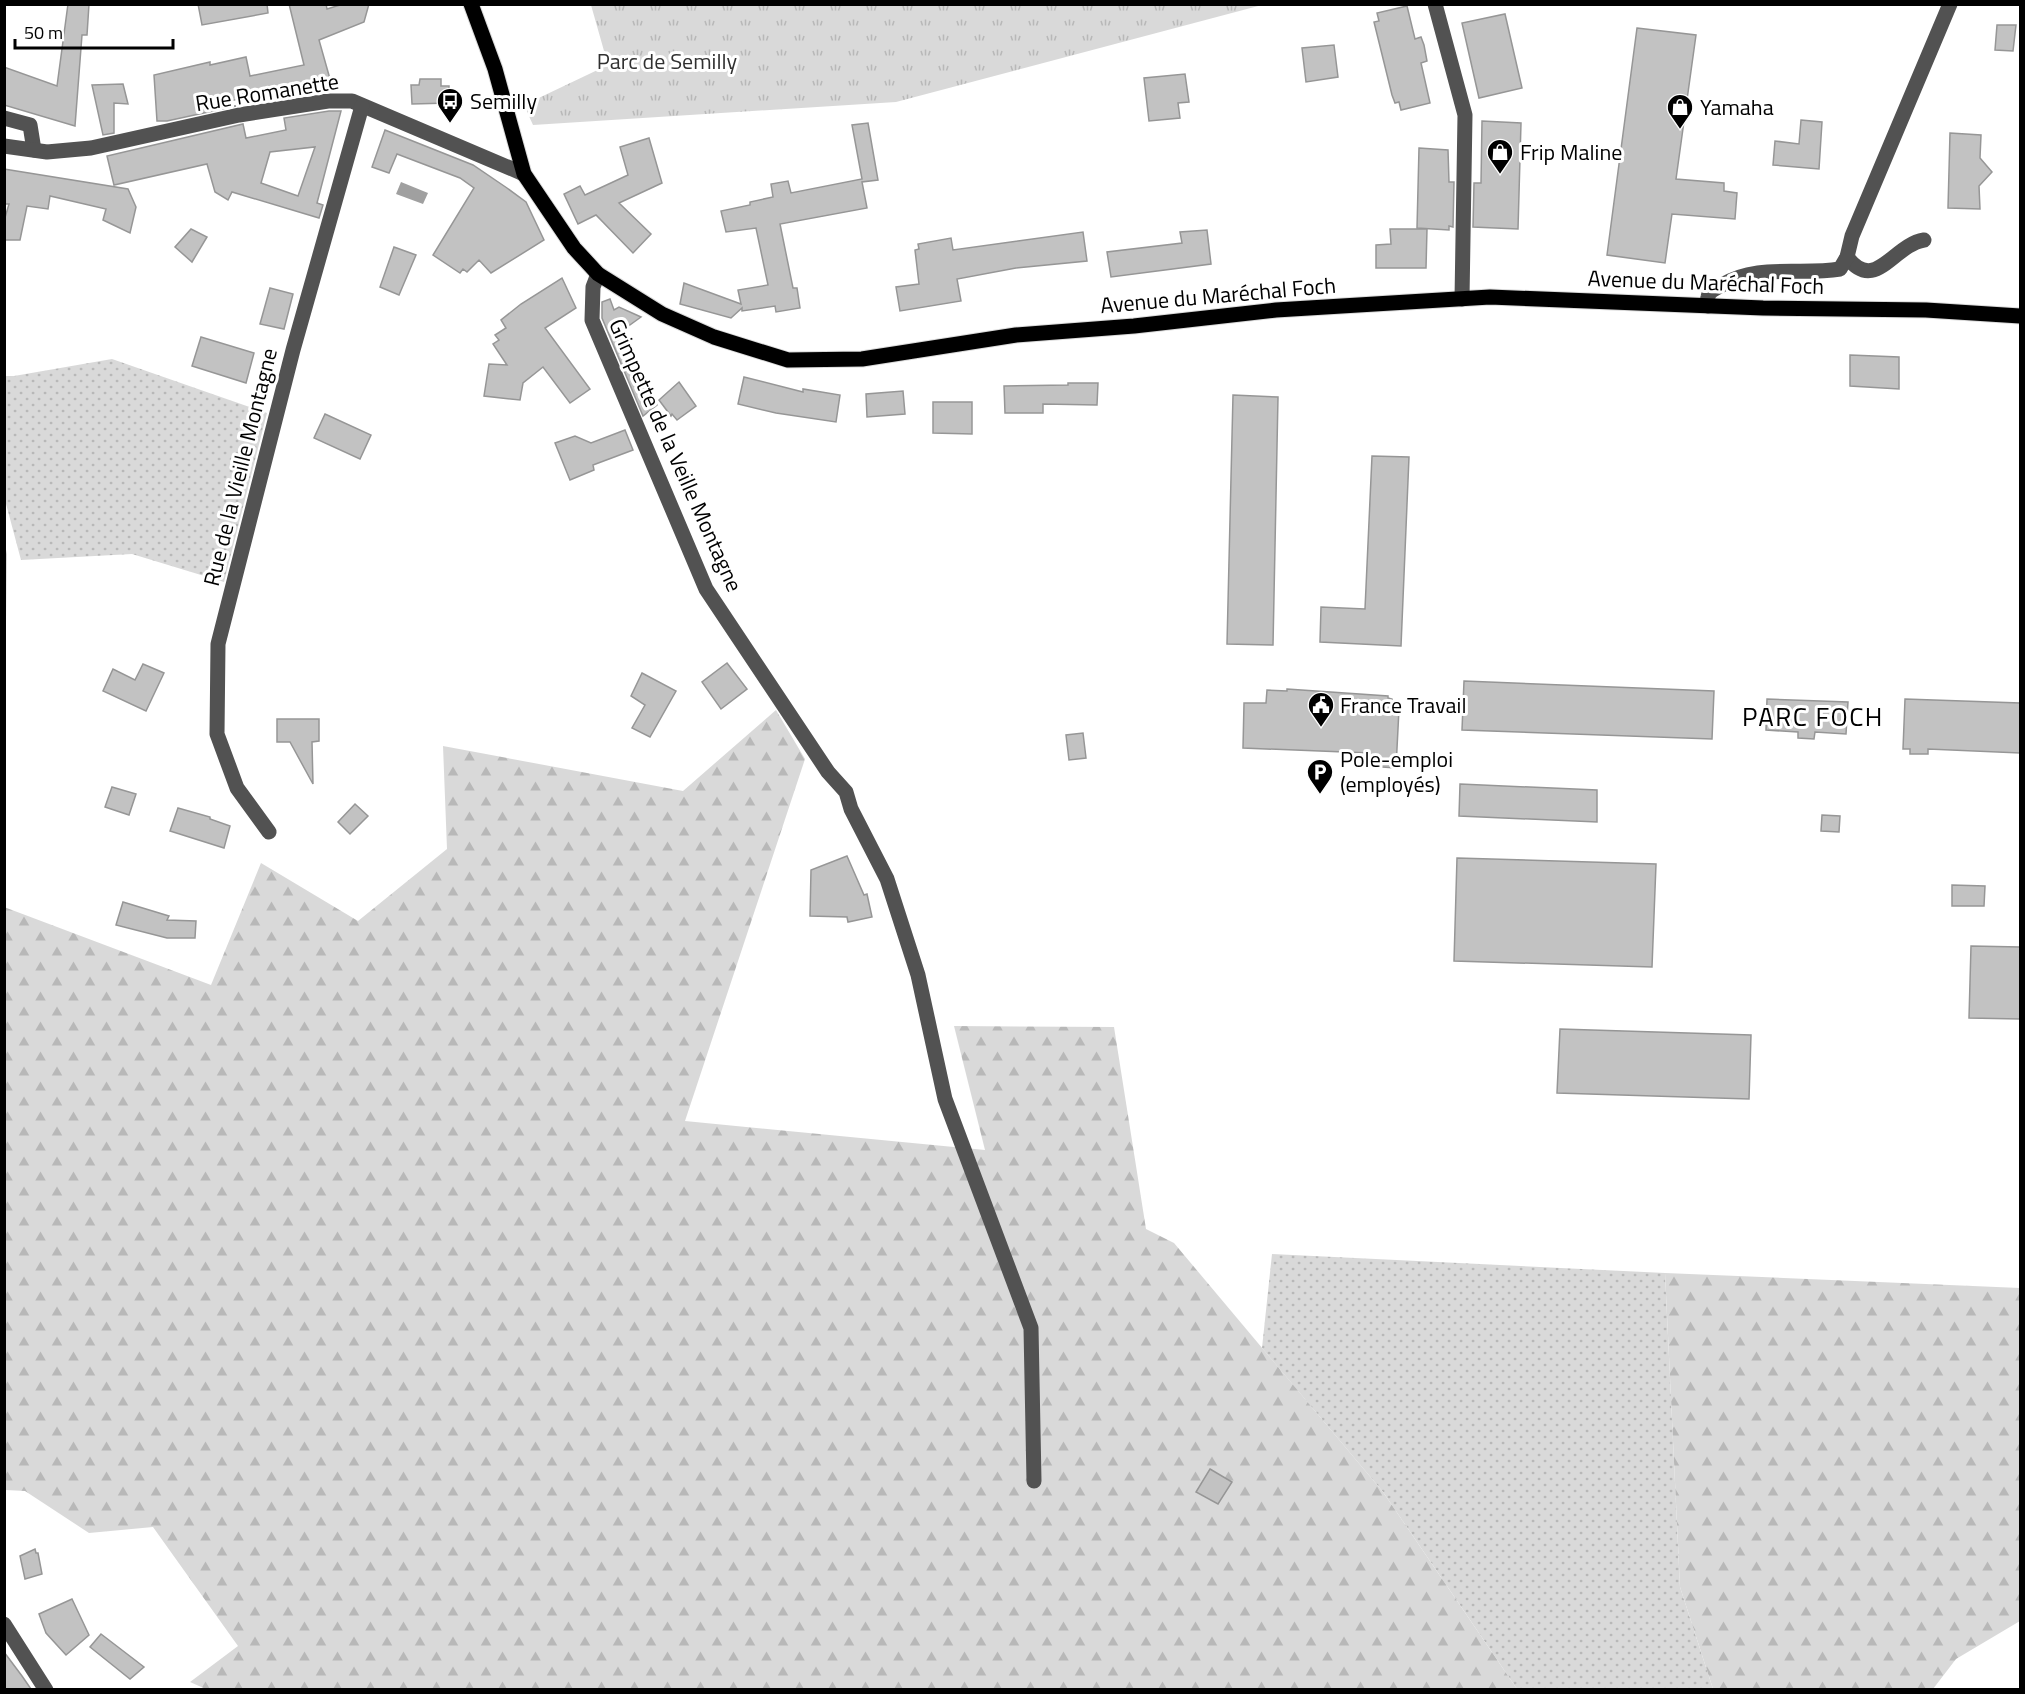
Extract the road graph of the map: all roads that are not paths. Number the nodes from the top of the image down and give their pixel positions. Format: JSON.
{"nodes":[{"id":1,"x":471,"y":4,"type":"edge"},
{"id":2,"x":1435,"y":4,"type":"edge"},
{"id":3,"x":1950,"y":4,"type":"edge"},
{"id":4,"x":362,"y":106,"type":"junction"},
{"id":5,"x":4,"y":118,"type":"edge"},
{"id":6,"x":4,"y":146,"type":"edge"},
{"id":7,"x":34,"y":150,"type":"junction"},
{"id":8,"x":524,"y":174,"type":"junction"},
{"id":9,"x":1923,"y":240,"type":"dead end"},
{"id":10,"x":1847,"y":257,"type":"junction"},
{"id":11,"x":598,"y":274,"type":"junction"},
{"id":12,"x":1462,"y":299,"type":"junction"},
{"id":13,"x":1708,"y":306,"type":"junction"},
{"id":14,"x":1988,"y":314,"type":"junction"},
{"id":15,"x":2020,"y":316,"type":"edge"},
{"id":16,"x":2020,"y":328,"type":"edge"},
{"id":17,"x":269,"y":832,"type":"dead end"},
{"id":18,"x":1034,"y":1481,"type":"dead end"},
{"id":19,"x":4,"y":1624,"type":"edge"},
{"id":20,"x":46,"y":1689,"type":"edge"}],
"edges":[{"from":1,"to":8,"type":"main road","name":"Avenue du Maréchal Foch"},
{"from":2,"to":12,"type":"street"},
{"from":3,"to":10,"type":"street"},
{"from":4,"to":7,"type":"street","name":"Rue Romanette"},
{"from":4,"to":8,"type":"street","name":"Rue Romanette"},
{"from":4,"to":17,"type":"street","name":"Rue de la Vieille Montagne"},
{"from":5,"to":7,"type":"street"},
{"from":6,"to":7,"type":"street","name":"Rue Romanette"},
{"from":8,"to":11,"type":"main road","name":"Avenue du Maréchal Foch"},
{"from":9,"to":10,"type":"street"},
{"from":10,"to":13,"type":"street"},
{"from":11,"to":12,"type":"main road","name":"Avenue du Maréchal Foch"},
{"from":11,"to":18,"type":"street","name":"Grimpette de la Veille Montagne"},
{"from":12,"to":13,"type":"main road","name":"Avenue du Maréchal Foch"},
{"from":13,"to":14,"type":"main road","name":"Avenue du Maréchal Foch"},
{"from":14,"to":15,"type":"main road","name":"Avenue du Maréchal Foch"},
{"from":14,"to":16,"type":"main road"},
{"from":19,"to":20,"type":"street"}]}
